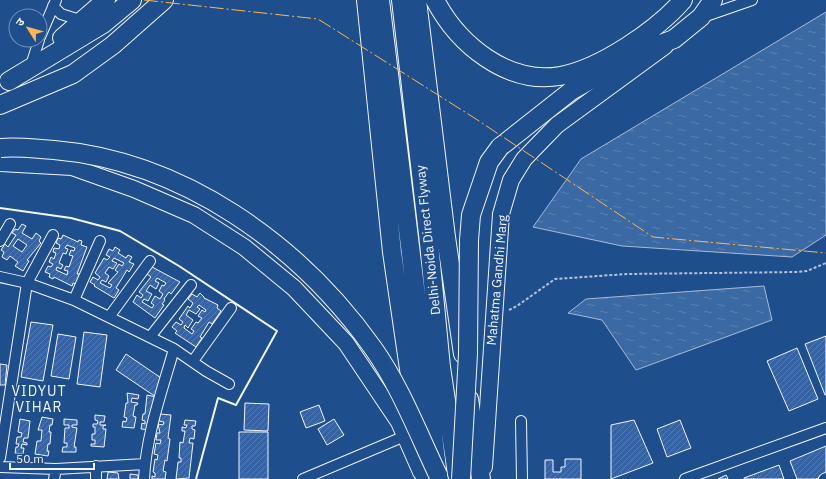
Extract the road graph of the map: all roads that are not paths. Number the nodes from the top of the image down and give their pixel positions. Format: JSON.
{"nodes":[{"id":1,"x":106,"y":0,"type":"edge"},
{"id":2,"x":132,"y":0,"type":"edge"},
{"id":3,"x":164,"y":0,"type":"edge"},
{"id":4,"x":366,"y":0,"type":"edge"},
{"id":5,"x":380,"y":0,"type":"edge"},
{"id":6,"x":401,"y":0,"type":"edge"},
{"id":7,"x":417,"y":0,"type":"edge"},
{"id":8,"x":435,"y":0,"type":"edge"},
{"id":9,"x":683,"y":0,"type":"edge"},
{"id":10,"x":713,"y":0,"type":"edge"},
{"id":11,"x":752,"y":0,"type":"edge"},
{"id":12,"x":55,"y":3,"type":"edge"},
{"id":13,"x":701,"y":17,"type":"junction"},
{"id":14,"x":48,"y":19,"type":"edge"},
{"id":15,"x":83,"y":21,"type":"junction"},
{"id":16,"x":674,"y":39,"type":"junction"},
{"id":17,"x":36,"y":48,"type":"edge"},
{"id":18,"x":33,"y":59,"type":"junction"},
{"id":19,"x":4,"y":83,"type":"edge"},
{"id":20,"x":0,"y":105,"type":"edge"},
{"id":21,"x":0,"y":148,"type":"edge"},
{"id":22,"x":0,"y":163,"type":"edge"},
{"id":23,"x":10,"y":224,"type":"dead end"},
{"id":24,"x":53,"y":235,"type":"dead end"},
{"id":25,"x":0,"y":240,"type":"edge"},
{"id":26,"x":100,"y":241,"type":"dead end"},
{"id":27,"x":150,"y":261,"type":"dead end"},
{"id":28,"x":0,"y":277,"type":"edge"},
{"id":29,"x":27,"y":283,"type":"junction"},
{"id":30,"x":191,"y":285,"type":"dead end"},
{"id":31,"x":74,"y":300,"type":"junction"},
{"id":32,"x":231,"y":308,"type":"dead end"},
{"id":33,"x":108,"y":317,"type":"junction"},
{"id":34,"x":150,"y":337,"type":"junction"},
{"id":35,"x":174,"y":349,"type":"junction"},
{"id":36,"x":193,"y":361,"type":"junction"},
{"id":37,"x":229,"y":384,"type":"dead end"},
{"id":38,"x":521,"y":421,"type":"dead end"},
{"id":39,"x":826,"y":428,"type":"edge"},
{"id":40,"x":405,"y":436,"type":"junction"},
{"id":41,"x":0,"y":458,"type":"edge"},
{"id":42,"x":144,"y":464,"type":"junction"},
{"id":43,"x":96,"y":466,"type":"junction"},
{"id":44,"x":0,"y":467,"type":"edge"},
{"id":45,"x":56,"y":468,"type":"junction"},
{"id":46,"x":431,"y":478,"type":"edge"},
{"id":47,"x":54,"y":479,"type":"edge"},
{"id":48,"x":96,"y":479,"type":"edge"},
{"id":49,"x":144,"y":479,"type":"edge"},
{"id":50,"x":303,"y":479,"type":"edge"},
{"id":51,"x":459,"y":479,"type":"edge"},
{"id":52,"x":482,"y":479,"type":"edge"},
{"id":53,"x":522,"y":479,"type":"edge"},
{"id":54,"x":685,"y":479,"type":"edge"}],
"edges":[{"from":1,"to":15,"type":"highway"},
{"from":2,"to":19,"type":"highway"},
{"from":3,"to":20,"type":"highway"},
{"from":4,"to":46,"type":"highway"},
{"from":5,"to":46,"type":"highway","name":"Delhi-Noida Direct Flyway","bridge":true},
{"from":6,"to":51,"type":"highway","name":"Delhi-Noida Direct Flyway"},
{"from":7,"to":52,"type":"highway"},
{"from":8,"to":9,"type":"highway"},
{"from":10,"to":13,"type":"highway"},
{"from":11,"to":13,"type":"street"},
{"from":12,"to":14,"type":"street"},
{"from":12,"to":15,"type":"street"},
{"from":13,"to":16,"type":"highway"},
{"from":15,"to":18,"type":"highway"},
{"from":16,"to":51,"type":"highway","bridge":true},
{"from":16,"to":52,"type":"main road","name":"Mahatma Gandhi Marg"},
{"from":17,"to":18,"type":"street"},
{"from":18,"to":19,"type":"highway"},
{"from":21,"to":46,"type":"highway","bridge":true},
{"from":22,"to":40,"type":"main road"},
{"from":23,"to":25,"type":"street"},
{"from":24,"to":29,"type":"street"},
{"from":26,"to":31,"type":"street"},
{"from":27,"to":33,"type":"street"},
{"from":28,"to":29,"type":"street"},
{"from":29,"to":31,"type":"street"},
{"from":29,"to":41,"type":"street"},
{"from":30,"to":34,"type":"street"},
{"from":31,"to":33,"type":"street"},
{"from":32,"to":36,"type":"street"},
{"from":33,"to":34,"type":"street"},
{"from":34,"to":35,"type":"street"},
{"from":35,"to":36,"type":"street"},
{"from":35,"to":42,"type":"street"},
{"from":36,"to":37,"type":"street"},
{"from":38,"to":53,"type":"street"},
{"from":39,"to":54,"type":"street"},
{"from":40,"to":46,"type":"main road"},
{"from":40,"to":50,"type":"street"},
{"from":42,"to":43,"type":"street"},
{"from":42,"to":49,"type":"street"},
{"from":43,"to":45,"type":"street"},
{"from":43,"to":48,"type":"street"},
{"from":44,"to":45,"type":"street"},
{"from":45,"to":47,"type":"street"}]}
